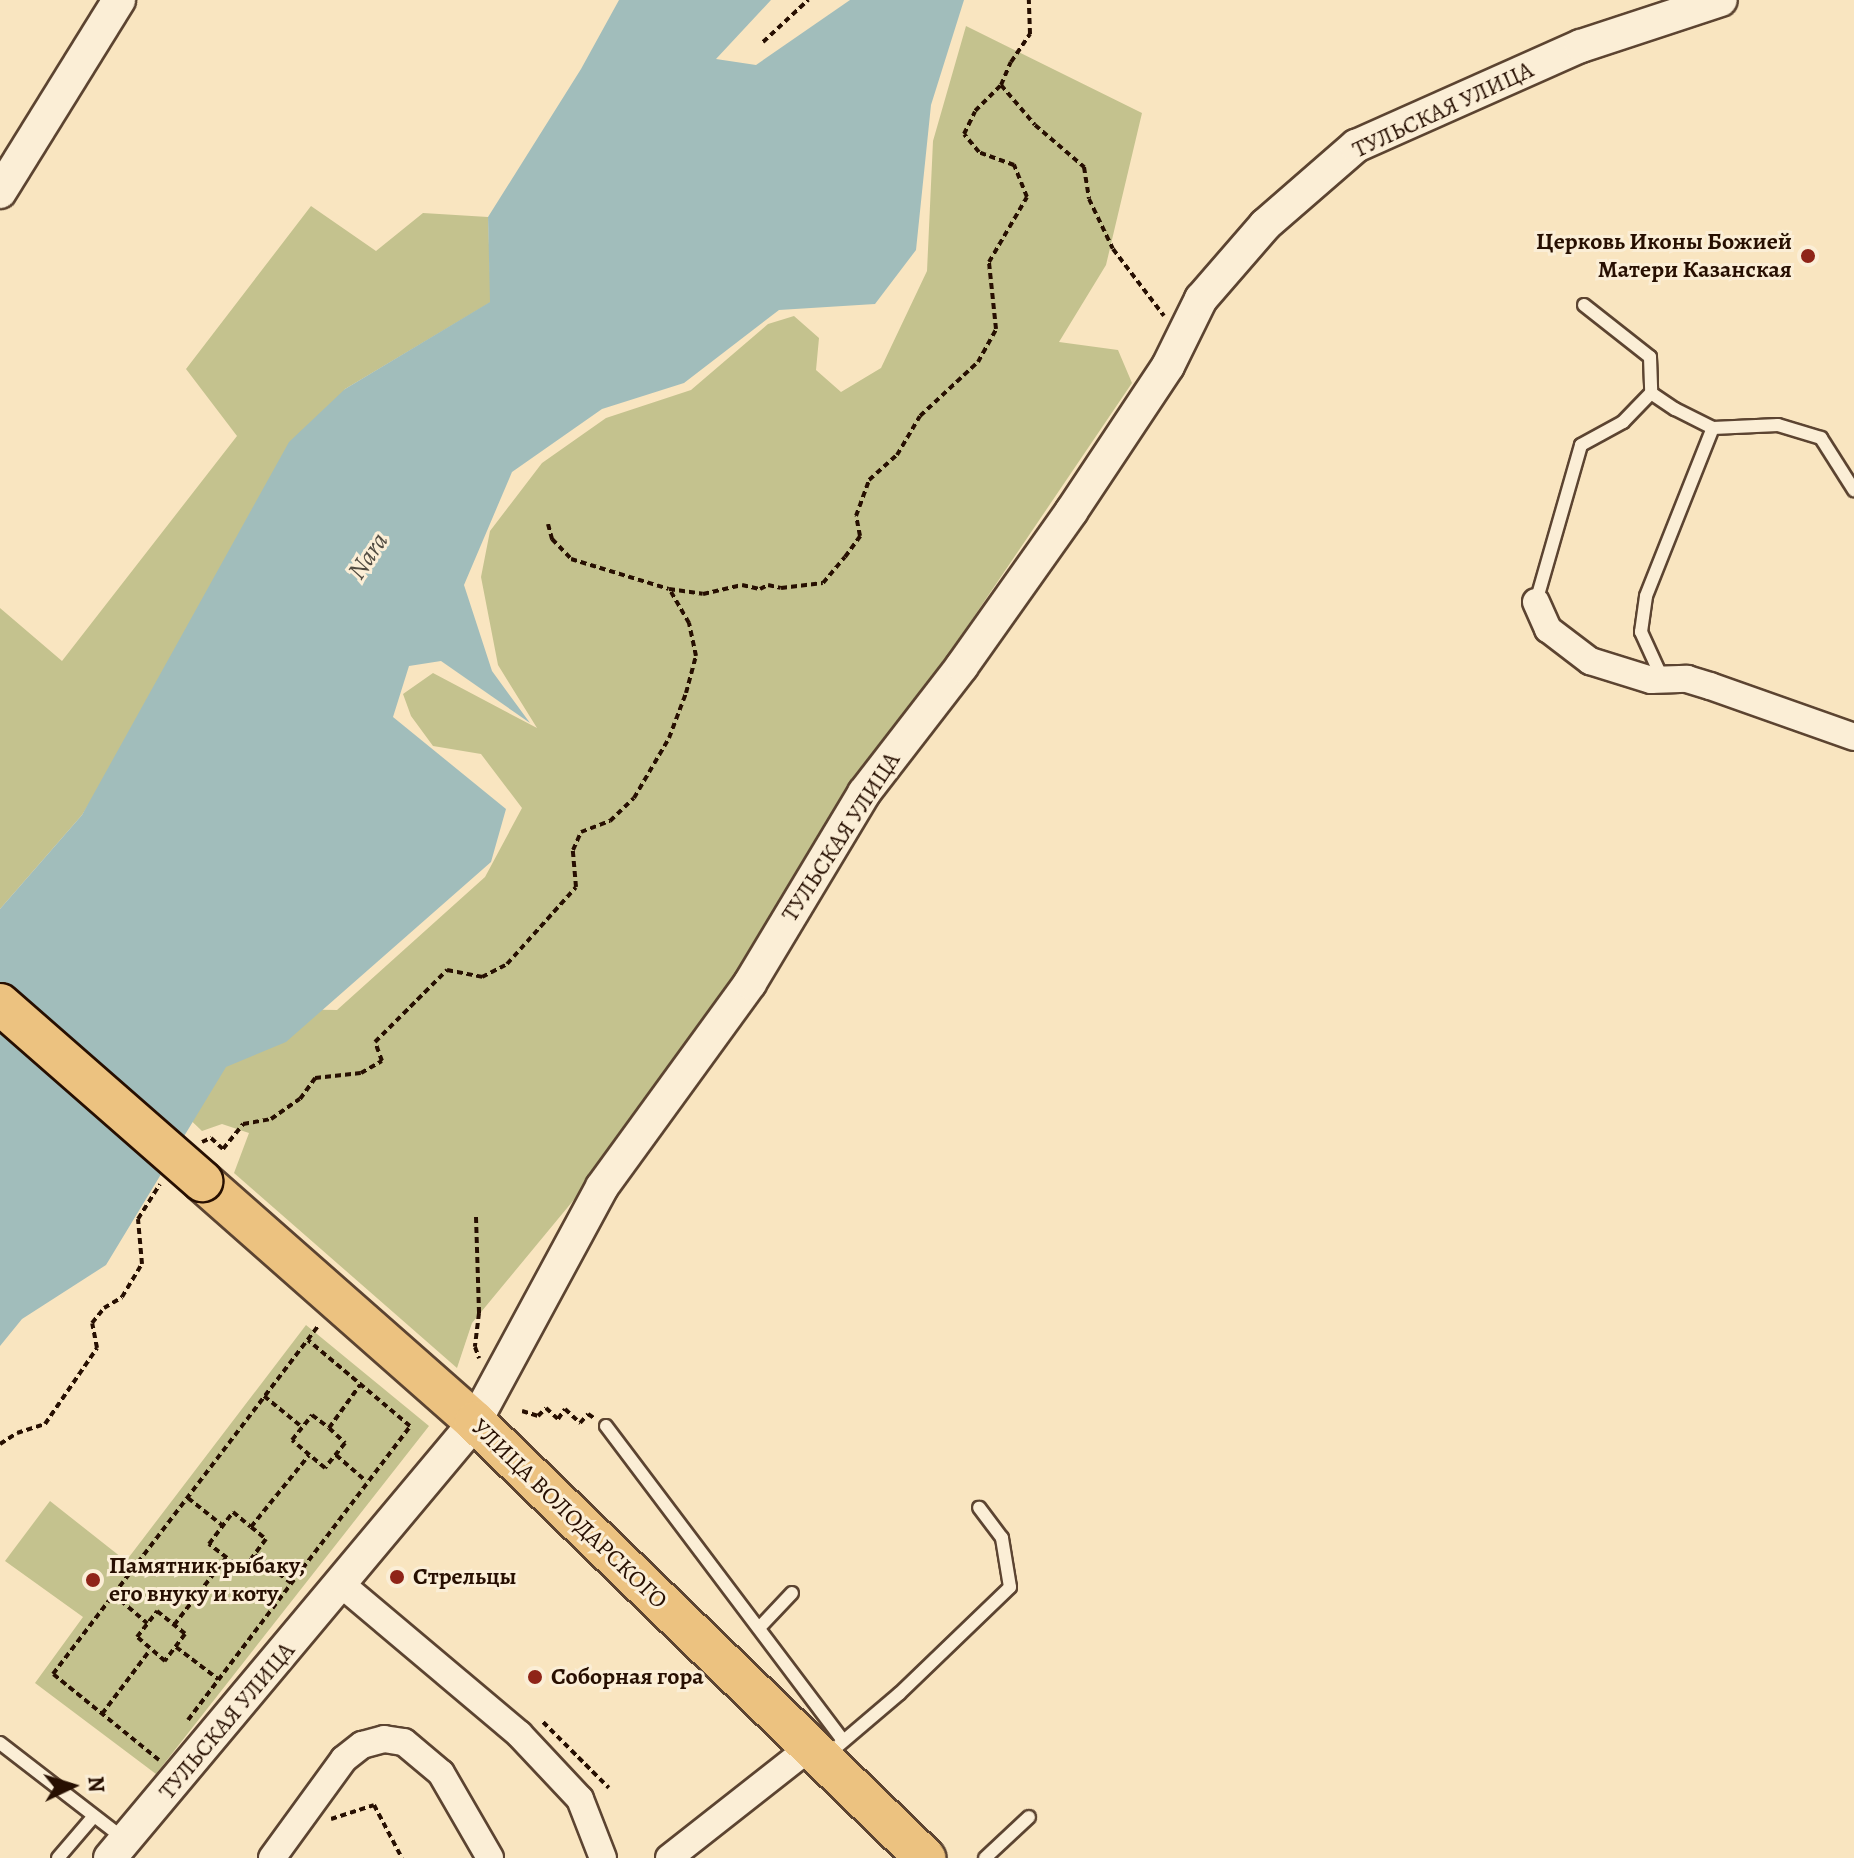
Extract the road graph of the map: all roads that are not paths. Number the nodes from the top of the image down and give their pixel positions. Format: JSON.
{"nodes":[{"id":1,"x":119,"y":0,"type":"edge"},
{"id":2,"x":1721,"y":0,"type":"edge"},
{"id":3,"x":0,"y":192,"type":"edge"},
{"id":4,"x":1584,"y":305,"type":"dead end"},
{"id":5,"x":1651,"y":393,"type":"junction"},
{"id":6,"x":1713,"y":428,"type":"junction"},
{"id":7,"x":1854,"y":490,"type":"edge"},
{"id":8,"x":1536,"y":602,"type":"joint"},
{"id":9,"x":1663,"y":680,"type":"junction"},
{"id":10,"x":1854,"y":737,"type":"edge"},
{"id":11,"x":0,"y":1004,"type":"edge"},
{"id":12,"x":475,"y":1422,"type":"junction"},
{"id":13,"x":606,"y":1426,"type":"road end"},
{"id":14,"x":979,"y":1508,"type":"dead end"},
{"id":15,"x":341,"y":1584,"type":"junction"},
{"id":16,"x":792,"y":1593,"type":"dead end"},
{"id":17,"x":759,"y":1628,"type":"junction"},
{"id":18,"x":0,"y":1743,"type":"edge"},
{"id":19,"x":824,"y":1750,"type":"junction"},
{"id":20,"x":94,"y":1816,"type":"junction"},
{"id":21,"x":1029,"y":1817,"type":"dead end"},
{"id":22,"x":118,"y":1849,"type":"edge"},
{"id":23,"x":58,"y":1858,"type":"edge"},
{"id":24,"x":272,"y":1858,"type":"edge"},
{"id":25,"x":490,"y":1858,"type":"edge"},
{"id":26,"x":603,"y":1858,"type":"edge"},
{"id":27,"x":669,"y":1858,"type":"edge"},
{"id":28,"x":925,"y":1858,"type":"edge"},
{"id":29,"x":985,"y":1858,"type":"edge"}],
"edges":[{"from":1,"to":3,"type":"street"},
{"from":2,"to":12,"type":"street","name":"ТУЛЬСКАЯ УЛИЦА"},
{"from":4,"to":5,"type":"lane"},
{"from":5,"to":6,"type":"lane"},
{"from":5,"to":8,"type":"lane"},
{"from":6,"to":7,"type":"lane"},
{"from":6,"to":9,"type":"lane"},
{"from":8,"to":9,"type":"street"},
{"from":9,"to":10,"type":"street"},
{"from":11,"to":12,"type":"main road","name":"УЛИЦА ВОЛОДАРСКОГО","bridge":true},
{"from":12,"to":15,"type":"street","name":"ТУЛЬСКАЯ УЛИЦА"},
{"from":12,"to":19,"type":"main road","name":"УЛИЦА ВОЛОДАРСКОГО"},
{"from":13,"to":17,"type":"lane"},
{"from":14,"to":19,"type":"lane"},
{"from":15,"to":22,"type":"street","name":"ТУЛЬСКАЯ УЛИЦА"},
{"from":15,"to":26,"type":"street"},
{"from":16,"to":17,"type":"lane"},
{"from":17,"to":19,"type":"lane"},
{"from":18,"to":20,"type":"lane"},
{"from":19,"to":27,"type":"street"},
{"from":19,"to":28,"type":"main road","name":"УЛИЦА ВОЛОДАРСКОГО"},
{"from":20,"to":22,"type":"lane"},
{"from":20,"to":23,"type":"lane"},
{"from":21,"to":29,"type":"lane"},
{"from":24,"to":25,"type":"street"}]}
